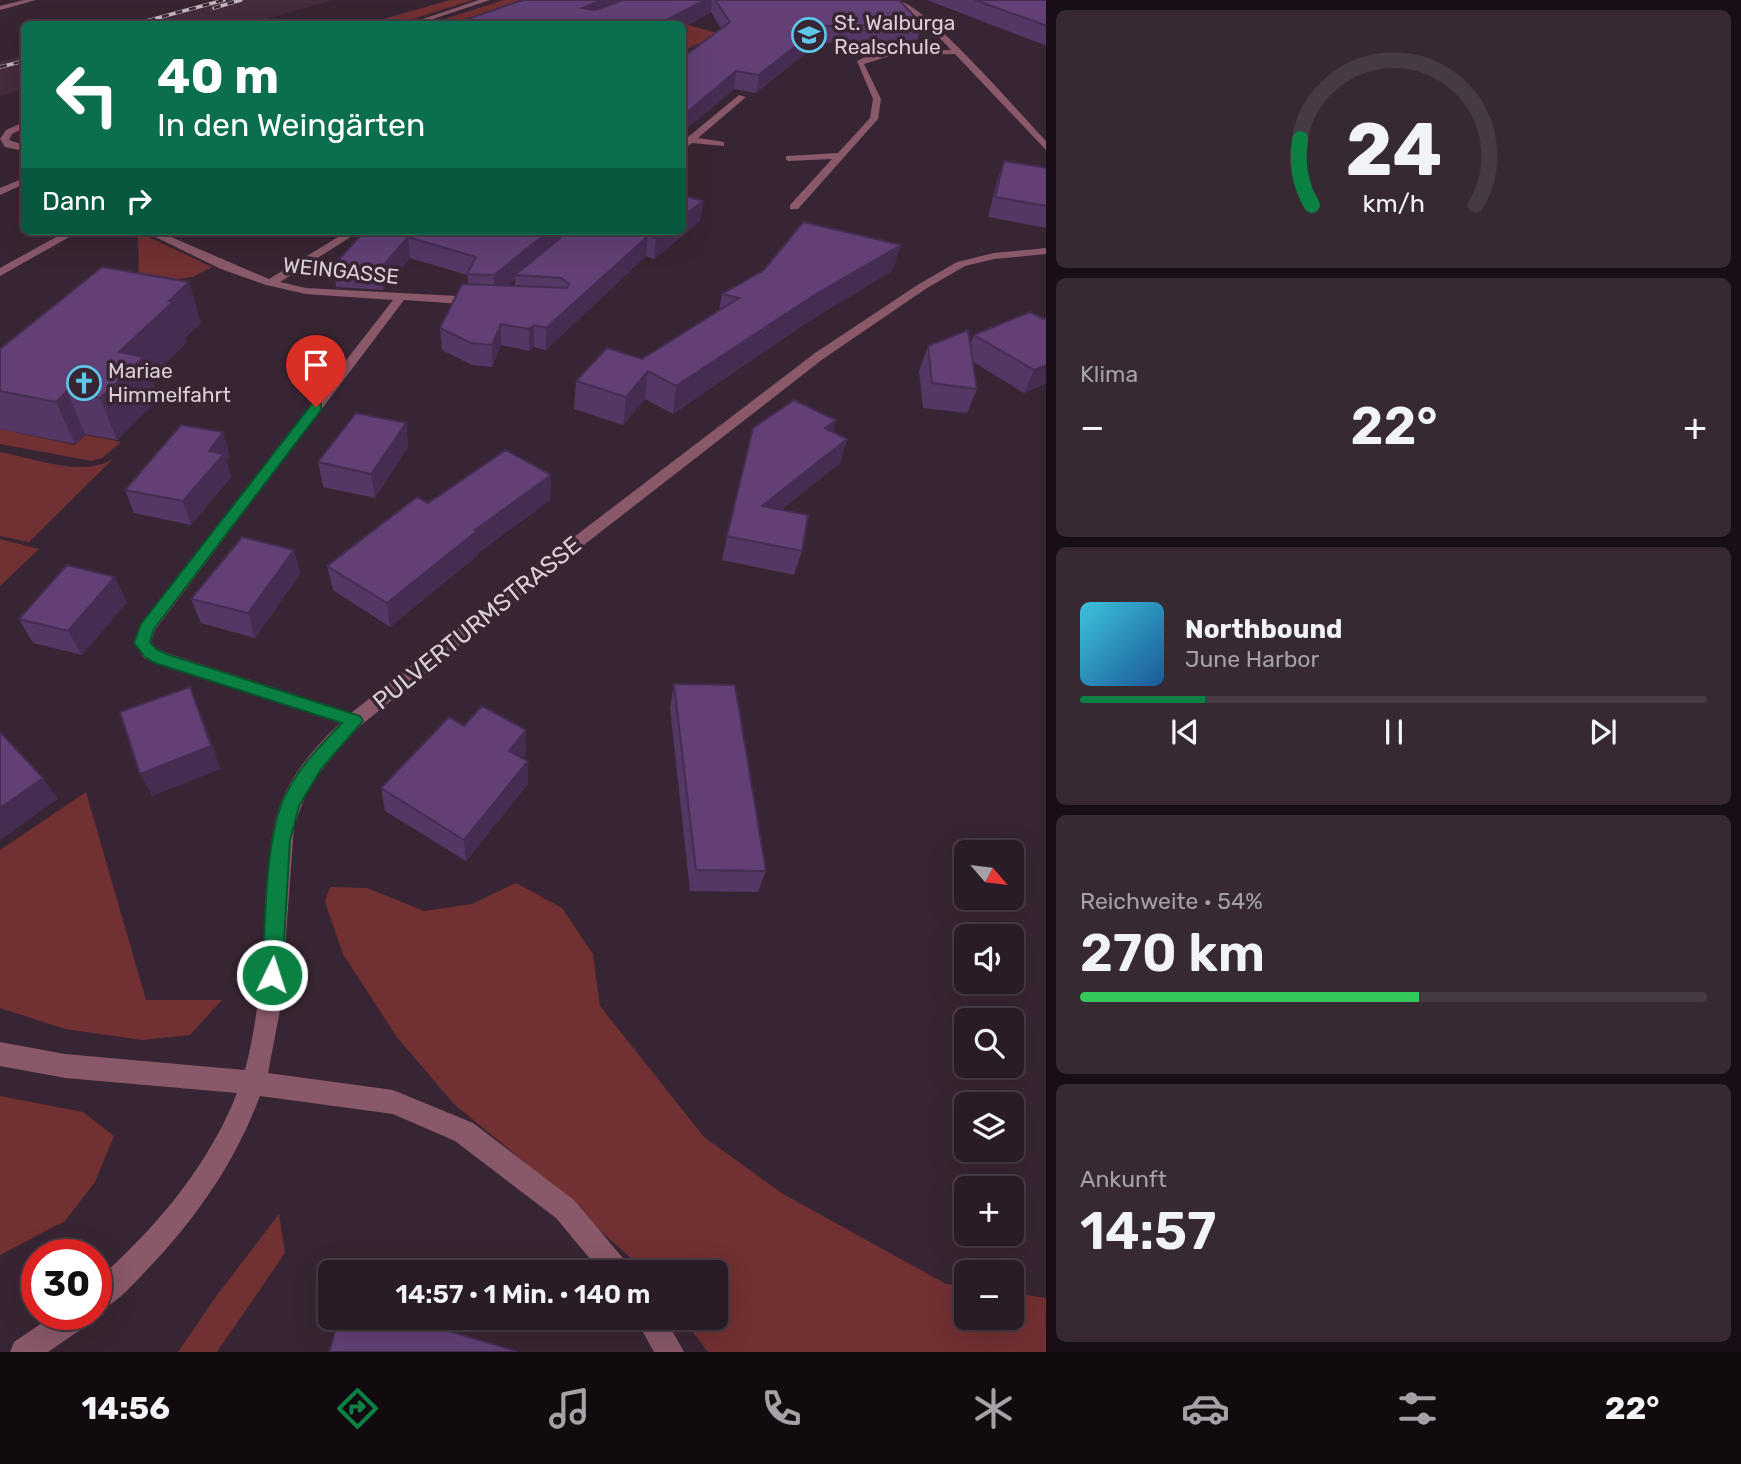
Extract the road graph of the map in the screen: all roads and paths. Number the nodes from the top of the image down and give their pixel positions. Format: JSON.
{"nodes":[{"id":1,"x":32,"y":0,"type":"edge"},
{"id":2,"x":486,"y":0,"type":"edge"},
{"id":3,"x":899,"y":0,"type":"edge"},
{"id":4,"x":0,"y":8,"type":"edge"},
{"id":5,"x":421,"y":21,"type":"edge"},
{"id":6,"x":958,"y":52,"type":"junction"},
{"id":7,"x":742,"y":97,"type":"dead end"},
{"id":8,"x":21,"y":127,"type":"edge"},
{"id":9,"x":686,"y":143,"type":"edge"},
{"id":10,"x":721,"y":144,"type":"dead end"},
{"id":11,"x":4,"y":146,"type":"edge"},
{"id":12,"x":1046,"y":148,"type":"edge"},
{"id":13,"x":840,"y":156,"type":"junction"},
{"id":14,"x":789,"y":158,"type":"dead end"},
{"id":15,"x":21,"y":182,"type":"edge"},
{"id":16,"x":0,"y":192,"type":"edge"},
{"id":17,"x":794,"y":207,"type":"dead end"},
{"id":18,"x":68,"y":235,"type":"edge"},
{"id":19,"x":157,"y":235,"type":"edge"},
{"id":20,"x":348,"y":235,"type":"edge"},
{"id":21,"x":1046,"y":251,"type":"edge"},
{"id":22,"x":0,"y":273,"type":"edge"},
{"id":23,"x":270,"y":283,"type":"junction"},
{"id":24,"x":401,"y":297,"type":"junction"},
{"id":25,"x":484,"y":301,"type":"edge"},
{"id":26,"x":354,"y":721,"type":"junction"},
{"id":27,"x":0,"y":1054,"type":"edge"},
{"id":28,"x":253,"y":1083,"type":"junction"},
{"id":29,"x":608,"y":1260,"type":"edge"},
{"id":30,"x":112,"y":1284,"type":"edge"},
{"id":31,"x":56,"y":1330,"type":"edge"},
{"id":32,"x":656,"y":1330,"type":"edge"},
{"id":33,"x":24,"y":1352,"type":"edge"},
{"id":34,"x":670,"y":1352,"type":"edge"}],
"edges":[{"from":1,"to":4,"type":"street"},
{"from":2,"to":5,"type":"street"},
{"from":3,"to":6,"type":"street"},
{"from":6,"to":12,"type":"street"},
{"from":6,"to":13,"type":"street"},
{"from":7,"to":9,"type":"street"},
{"from":8,"to":11,"type":"street"},
{"from":9,"to":10,"type":"street"},
{"from":13,"to":14,"type":"street"},
{"from":13,"to":17,"type":"street"},
{"from":15,"to":16,"type":"street"},
{"from":18,"to":22,"type":"street"},
{"from":19,"to":23,"type":"street","name":"WEINGASSE"},
{"from":20,"to":23,"type":"street"},
{"from":21,"to":26,"type":"street","name":"PULVERTURMSTRASSE"},
{"from":23,"to":24,"type":"street","name":"WEINGASSE"},
{"from":24,"to":25,"type":"street","name":"WEINGASSE"},
{"from":24,"to":26,"type":"street"},
{"from":26,"to":28,"type":"street","name":"PULVERTURMSTRASSE"},
{"from":27,"to":28,"type":"street"},
{"from":28,"to":29,"type":"street"},
{"from":28,"to":30,"type":"street","name":"PULVERTURMSTRASSE"},
{"from":31,"to":33,"type":"street"},
{"from":32,"to":34,"type":"street"}]}
